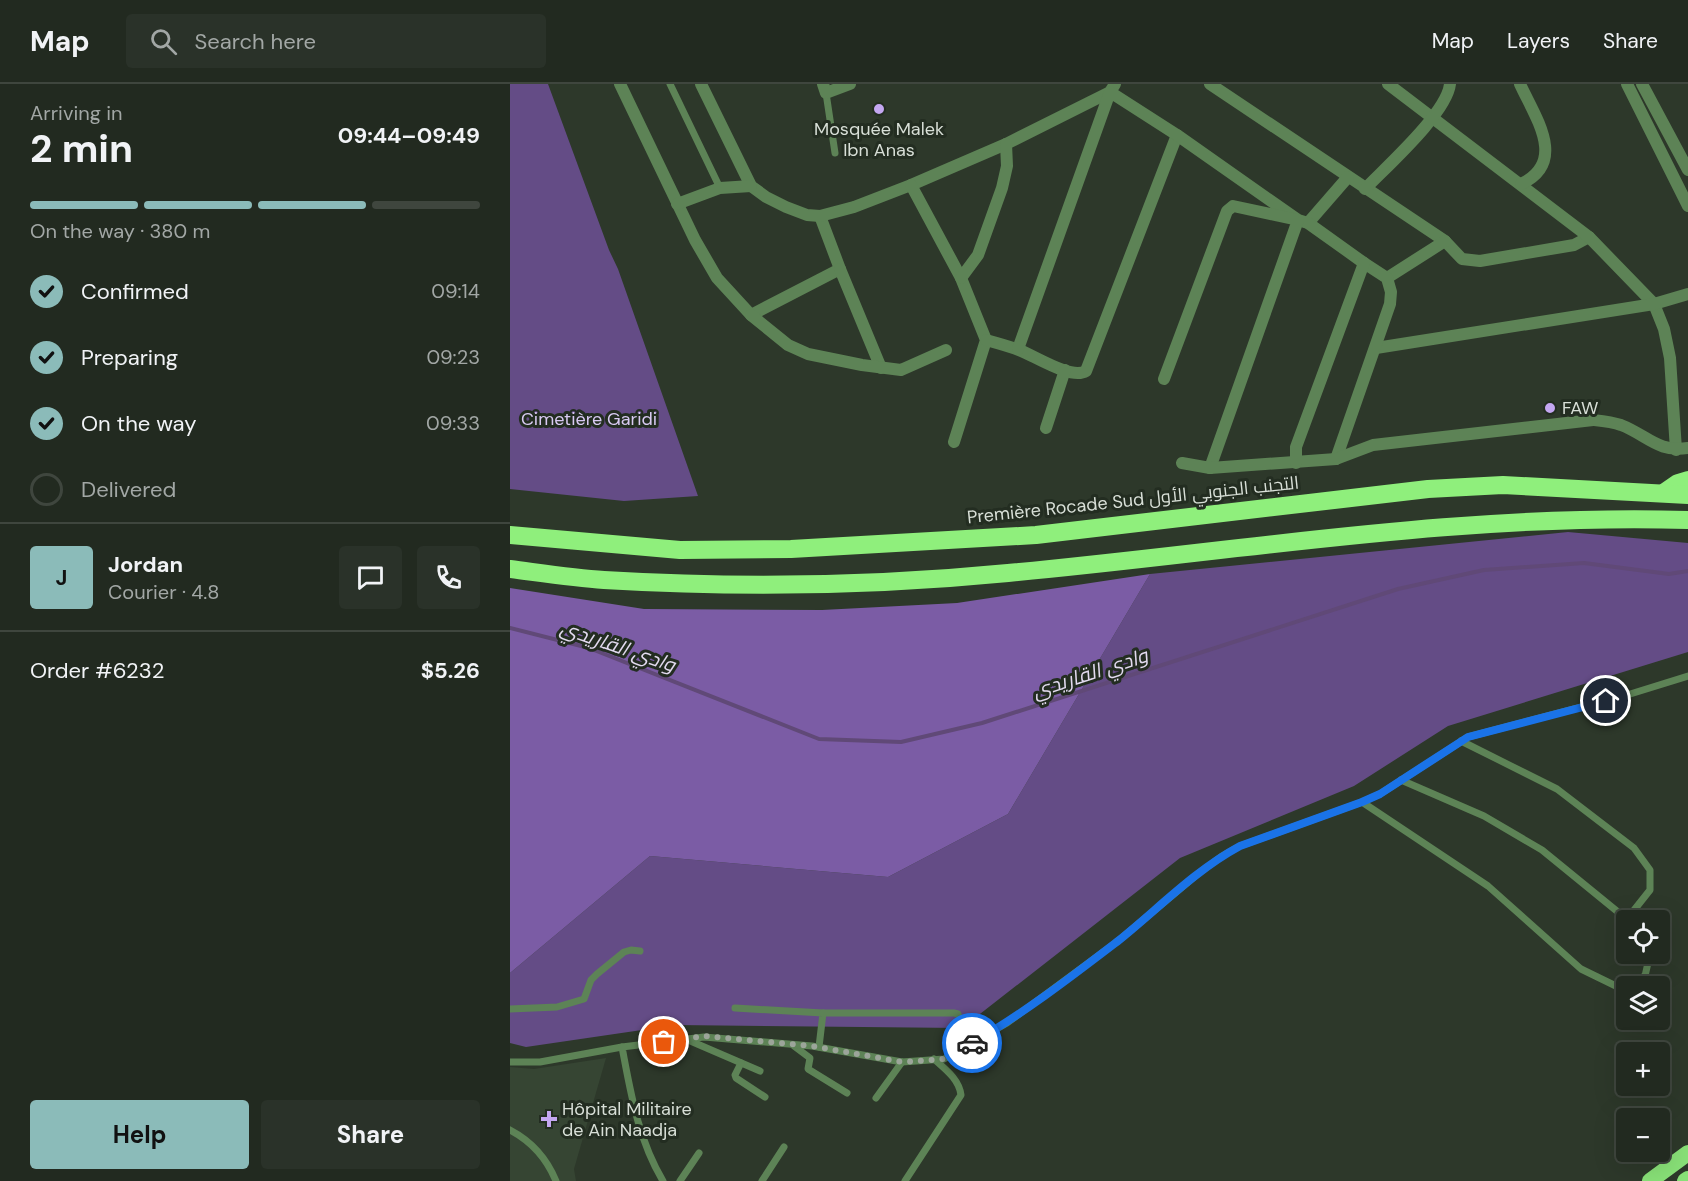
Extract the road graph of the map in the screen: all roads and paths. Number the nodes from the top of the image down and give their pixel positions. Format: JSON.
{"nodes":[{"id":1,"x":620,"y":84,"type":"edge"},
{"id":2,"x":670,"y":84,"type":"edge"},
{"id":3,"x":701,"y":84,"type":"edge"},
{"id":4,"x":850,"y":84,"type":"edge"},
{"id":5,"x":1210,"y":84,"type":"edge"},
{"id":6,"x":1388,"y":84,"type":"edge"},
{"id":7,"x":1450,"y":84,"type":"edge"},
{"id":8,"x":1520,"y":84,"type":"edge"},
{"id":9,"x":1627,"y":84,"type":"edge"},
{"id":10,"x":1642,"y":84,"type":"edge"},
{"id":11,"x":824,"y":88,"type":"edge"},
{"id":12,"x":1112,"y":88,"type":"edge"},
{"id":13,"x":1433,"y":118,"type":"junction"},
{"id":14,"x":1178,"y":135,"type":"junction"},
{"id":15,"x":1006,"y":144,"type":"junction"},
{"id":16,"x":835,"y":153,"type":"dead end"},
{"id":17,"x":1688,"y":170,"type":"edge"},
{"id":18,"x":1348,"y":177,"type":"junction"},
{"id":19,"x":1521,"y":184,"type":"junction"},
{"id":20,"x":911,"y":185,"type":"junction"},
{"id":21,"x":751,"y":186,"type":"junction"},
{"id":22,"x":720,"y":188,"type":"junction"},
{"id":23,"x":1365,"y":189,"type":"junction"},
{"id":24,"x":677,"y":204,"type":"junction"},
{"id":25,"x":1688,"y":206,"type":"edge"},
{"id":26,"x":820,"y":216,"type":"junction"},
{"id":27,"x":1303,"y":222,"type":"junction"},
{"id":28,"x":1589,"y":237,"type":"junction"},
{"id":29,"x":1445,"y":241,"type":"junction"},
{"id":30,"x":1364,"y":263,"type":"junction"},
{"id":31,"x":840,"y":269,"type":"junction"},
{"id":32,"x":961,"y":278,"type":"junction"},
{"id":33,"x":1387,"y":278,"type":"junction"},
{"id":34,"x":1688,"y":294,"type":"edge"},
{"id":35,"x":1654,"y":304,"type":"junction"},
{"id":36,"x":751,"y":315,"type":"junction"},
{"id":37,"x":986,"y":340,"type":"junction"},
{"id":38,"x":1376,"y":348,"type":"junction"},
{"id":39,"x":946,"y":350,"type":"dead end"},
{"id":40,"x":1018,"y":350,"type":"junction"},
{"id":41,"x":881,"y":368,"type":"junction"},
{"id":42,"x":1065,"y":370,"type":"junction"},
{"id":43,"x":1164,"y":380,"type":"dead end"},
{"id":44,"x":1046,"y":428,"type":"dead end"},
{"id":45,"x":954,"y":442,"type":"dead end"},
{"id":46,"x":1682,"y":449,"type":"edge"},
{"id":47,"x":1336,"y":459,"type":"junction"},
{"id":48,"x":1182,"y":463,"type":"dead end"},
{"id":49,"x":1296,"y":463,"type":"junction"},
{"id":50,"x":1210,"y":468,"type":"junction"},
{"id":51,"x":1688,"y":480,"type":"edge"},
{"id":52,"x":1665,"y":492,"type":"junction"},
{"id":53,"x":1688,"y":495,"type":"edge"},
{"id":54,"x":1688,"y":520,"type":"edge"},
{"id":55,"x":510,"y":535,"type":"edge"},
{"id":56,"x":510,"y":569,"type":"edge"},
{"id":57,"x":1688,"y":676,"type":"edge"},
{"id":58,"x":1461,"y":741,"type":"junction"},
{"id":59,"x":1401,"y":780,"type":"junction"},
{"id":60,"x":1362,"y":802,"type":"junction"},
{"id":61,"x":1616,"y":910,"type":"edge"},
{"id":62,"x":1635,"y":910,"type":"edge"},
{"id":63,"x":640,"y":951,"type":"dead end"},
{"id":64,"x":1648,"y":964,"type":"edge"},
{"id":65,"x":735,"y":1008,"type":"dead end"},
{"id":66,"x":510,"y":1009,"type":"edge"},
{"id":67,"x":823,"y":1013,"type":"junction"},
{"id":68,"x":685,"y":1039,"type":"junction"},
{"id":69,"x":792,"y":1044,"type":"junction"},
{"id":70,"x":622,"y":1047,"type":"junction"},
{"id":71,"x":819,"y":1047,"type":"junction"},
{"id":72,"x":962,"y":1049,"type":"junction"},
{"id":73,"x":934,"y":1059,"type":"junction"},
{"id":74,"x":510,"y":1062,"type":"edge"},
{"id":75,"x":902,"y":1062,"type":"junction"},
{"id":76,"x":741,"y":1063,"type":"junction"},
{"id":77,"x":760,"y":1071,"type":"dead end"},
{"id":78,"x":847,"y":1093,"type":"dead end"},
{"id":79,"x":765,"y":1097,"type":"dead end"},
{"id":80,"x":876,"y":1098,"type":"dead end"},
{"id":81,"x":510,"y":1130,"type":"edge"},
{"id":82,"x":784,"y":1147,"type":"dead end"},
{"id":83,"x":699,"y":1153,"type":"dead end"},
{"id":84,"x":1688,"y":1153,"type":"edge"},
{"id":85,"x":556,"y":1181,"type":"edge"},
{"id":86,"x":663,"y":1181,"type":"edge"},
{"id":87,"x":680,"y":1181,"type":"edge"},
{"id":88,"x":762,"y":1181,"type":"edge"},
{"id":89,"x":905,"y":1181,"type":"edge"},
{"id":90,"x":1650,"y":1181,"type":"edge"}],
"edges":[{"from":1,"to":24,"type":"street"},
{"from":2,"to":22,"type":"lane"},
{"from":3,"to":21,"type":"street"},
{"from":4,"to":11,"type":"street"},
{"from":5,"to":18,"type":"street"},
{"from":6,"to":13,"type":"street"},
{"from":7,"to":13,"type":"street"},
{"from":8,"to":19,"type":"street"},
{"from":9,"to":25,"type":"street"},
{"from":10,"to":17,"type":"street"},
{"from":11,"to":16,"type":"lane"},
{"from":12,"to":14,"type":"street"},
{"from":12,"to":15,"type":"street"},
{"from":12,"to":40,"type":"street"},
{"from":13,"to":19,"type":"street"},
{"from":13,"to":23,"type":"street"},
{"from":14,"to":27,"type":"street"},
{"from":14,"to":42,"type":"street"},
{"from":15,"to":20,"type":"street"},
{"from":15,"to":32,"type":"street"},
{"from":18,"to":23,"type":"street"},
{"from":18,"to":27,"type":"street"},
{"from":19,"to":28,"type":"street"},
{"from":20,"to":26,"type":"street"},
{"from":20,"to":32,"type":"street"},
{"from":21,"to":22,"type":"street"},
{"from":21,"to":26,"type":"street"},
{"from":22,"to":24,"type":"street"},
{"from":23,"to":29,"type":"street"},
{"from":24,"to":36,"type":"street"},
{"from":26,"to":31,"type":"street"},
{"from":27,"to":30,"type":"street"},
{"from":27,"to":43,"type":"street"},
{"from":27,"to":50,"type":"street"},
{"from":28,"to":29,"type":"street"},
{"from":28,"to":35,"type":"street"},
{"from":29,"to":33,"type":"street"},
{"from":30,"to":33,"type":"street"},
{"from":30,"to":49,"type":"street"},
{"from":31,"to":36,"type":"street"},
{"from":31,"to":41,"type":"street"},
{"from":32,"to":37,"type":"street"},
{"from":33,"to":38,"type":"street"},
{"from":34,"to":35,"type":"street"},
{"from":35,"to":38,"type":"street"},
{"from":35,"to":46,"type":"street"},
{"from":36,"to":41,"type":"street"},
{"from":37,"to":40,"type":"street"},
{"from":37,"to":45,"type":"street"},
{"from":38,"to":47,"type":"street"},
{"from":39,"to":41,"type":"street"},
{"from":40,"to":42,"type":"street"},
{"from":42,"to":44,"type":"street"},
{"from":46,"to":47,"type":"street"},
{"from":47,"to":49,"type":"street"},
{"from":48,"to":50,"type":"street"},
{"from":49,"to":50,"type":"street"},
{"from":51,"to":52,"type":"highway"},
{"from":52,"to":53,"type":"highway","name":"Première Rocade Sud التجنب الجنوبي الأول"},
{"from":52,"to":55,"type":"highway","name":"Première Rocade Sud التجنب الجنوبي الأول"},
{"from":54,"to":56,"type":"highway"},
{"from":57,"to":58,"type":"lane"},
{"from":58,"to":59,"type":"lane"},
{"from":58,"to":62,"type":"lane"},
{"from":59,"to":60,"type":"lane"},
{"from":59,"to":61,"type":"lane"},
{"from":60,"to":64,"type":"lane"},
{"from":60,"to":72,"type":"lane"},
{"from":63,"to":66,"type":"lane"},
{"from":65,"to":67,"type":"lane"},
{"from":67,"to":71,"type":"lane"},
{"from":67,"to":72,"type":"lane"},
{"from":68,"to":69,"type":"lane"},
{"from":68,"to":70,"type":"lane"},
{"from":68,"to":76,"type":"lane"},
{"from":69,"to":71,"type":"lane"},
{"from":69,"to":78,"type":"lane"},
{"from":70,"to":74,"type":"lane"},
{"from":70,"to":86,"type":"lane"},
{"from":71,"to":75,"type":"lane"},
{"from":72,"to":73,"type":"lane"},
{"from":73,"to":75,"type":"lane"},
{"from":73,"to":89,"type":"lane"},
{"from":75,"to":80,"type":"lane"},
{"from":76,"to":77,"type":"lane"},
{"from":76,"to":79,"type":"lane"},
{"from":81,"to":85,"type":"lane"},
{"from":82,"to":88,"type":"lane"},
{"from":83,"to":87,"type":"lane"},
{"from":84,"to":90,"type":"highway"}]}
